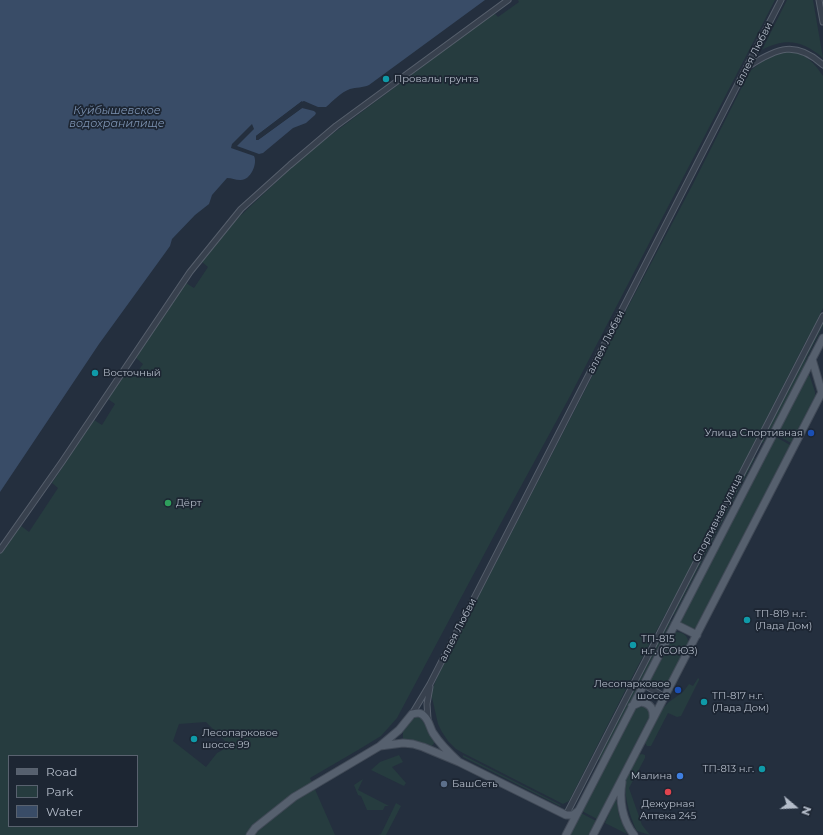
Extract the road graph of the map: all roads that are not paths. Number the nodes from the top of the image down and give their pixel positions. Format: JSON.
{"nodes":[{"id":1,"x":508,"y":0,"type":"edge"},
{"id":2,"x":781,"y":0,"type":"edge"},
{"id":3,"x":819,"y":0,"type":"edge"},
{"id":4,"x":823,"y":22,"type":"edge"},
{"id":5,"x":823,"y":65,"type":"edge"},
{"id":6,"x":748,"y":67,"type":"junction"},
{"id":7,"x":823,"y":316,"type":"edge"},
{"id":8,"x":823,"y":338,"type":"edge"},
{"id":9,"x":812,"y":359,"type":"junction"},
{"id":10,"x":822,"y":391,"type":"edge"},
{"id":11,"x":0,"y":550,"type":"edge"},
{"id":12,"x":675,"y":624,"type":"junction"},
{"id":13,"x":697,"y":635,"type":"junction"},
{"id":14,"x":430,"y":684,"type":"junction"},
{"id":15,"x":644,"y":685,"type":"junction"},
{"id":16,"x":660,"y":694,"type":"dead end"},
{"id":17,"x":632,"y":706,"type":"junction"},
{"id":18,"x":412,"y":714,"type":"junction"},
{"id":19,"x":428,"y":720,"type":"junction"},
{"id":20,"x":652,"y":722,"type":"junction"},
{"id":21,"x":399,"y":730,"type":"junction"},
{"id":22,"x":438,"y":740,"type":"junction"},
{"id":23,"x":403,"y":743,"type":"junction"},
{"id":24,"x":380,"y":746,"type":"junction"},
{"id":25,"x":430,"y":750,"type":"junction"},
{"id":26,"x":459,"y":762,"type":"junction"},
{"id":27,"x":626,"y":772,"type":"junction"},
{"id":28,"x":579,"y":811,"type":"junction"},
{"id":29,"x":566,"y":814,"type":"junction"},
{"id":30,"x":568,"y":832,"type":"edge"},
{"id":31,"x":250,"y":835,"type":"edge"},
{"id":32,"x":593,"y":835,"type":"edge"},
{"id":33,"x":634,"y":835,"type":"edge"}],
"edges":[{"from":1,"to":11,"type":"street"},
{"from":2,"to":6,"type":"street","name":"аллея Любви"},
{"from":3,"to":4,"type":"street"},
{"from":5,"to":6,"type":"street"},
{"from":6,"to":14,"type":"street","name":"аллея Любви"},
{"from":7,"to":29,"type":"street"},
{"from":8,"to":9,"type":"main road","name":"Спортивная улица"},
{"from":9,"to":10,"type":"main road"},
{"from":9,"to":12,"type":"main road","name":"Спортивная улица"},
{"from":10,"to":13,"type":"main road"},
{"from":12,"to":13,"type":"main road"},
{"from":12,"to":15,"type":"main road","name":"Спортивная улица"},
{"from":13,"to":20,"type":"main road"},
{"from":14,"to":18,"type":"street","name":"аллея Любви"},
{"from":14,"to":19,"type":"street","name":"аллея Любви"},
{"from":15,"to":16,"type":"street"},
{"from":15,"to":17,"type":"main road","name":"Спортивная улица"},
{"from":17,"to":20,"type":"main road"},
{"from":17,"to":28,"type":"main road","name":"Спортивная улица"},
{"from":18,"to":19,"type":"main road"},
{"from":18,"to":21,"type":"main road"},
{"from":19,"to":22,"type":"main road"},
{"from":20,"to":27,"type":"main road"},
{"from":21,"to":23,"type":"main road"},
{"from":21,"to":24,"type":"main road"},
{"from":22,"to":25,"type":"main road"},
{"from":22,"to":26,"type":"main road"},
{"from":23,"to":24,"type":"main road"},
{"from":23,"to":25,"type":"main road"},
{"from":24,"to":31,"type":"main road"},
{"from":25,"to":26,"type":"main road"},
{"from":26,"to":29,"type":"main road"},
{"from":27,"to":32,"type":"main road"},
{"from":27,"to":33,"type":"main road"},
{"from":28,"to":29,"type":"main road"},
{"from":28,"to":30,"type":"main road","name":"Спортивная улица"},
{"from":29,"to":30,"type":"main road"}]}
